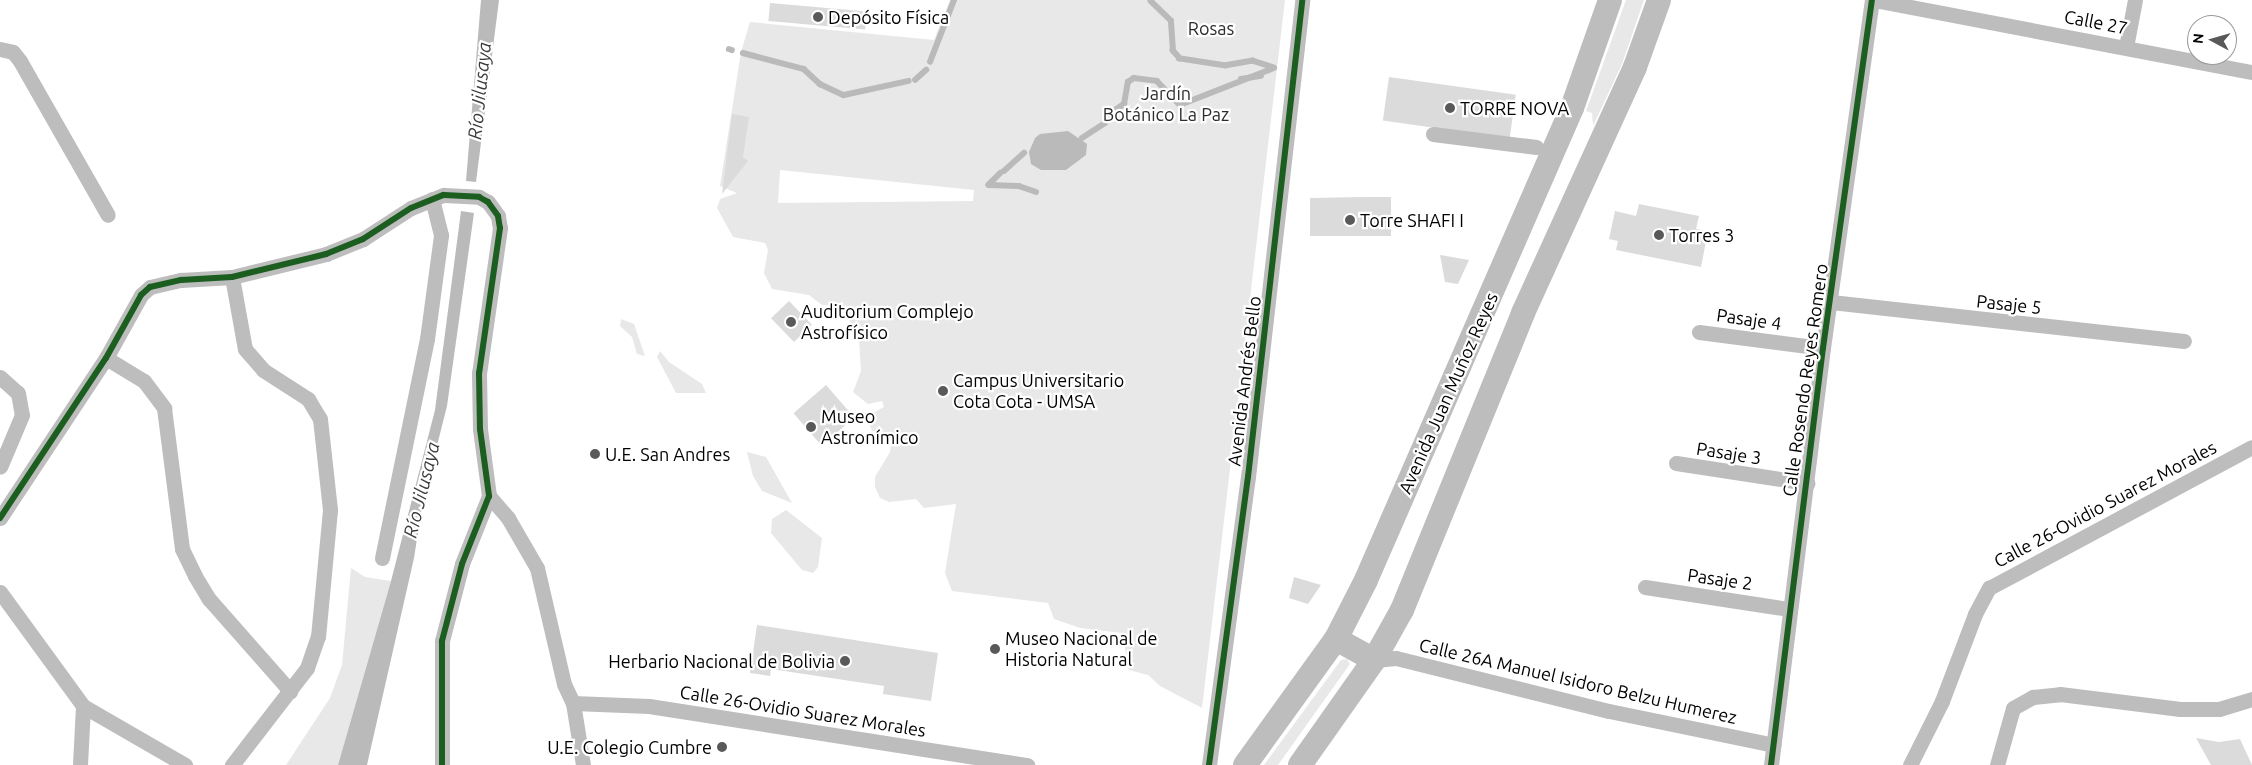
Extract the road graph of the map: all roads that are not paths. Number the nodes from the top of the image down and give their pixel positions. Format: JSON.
{"nodes":[{"id":1,"x":1302,"y":0,"type":"edge"},
{"id":2,"x":1610,"y":0,"type":"edge"},
{"id":3,"x":1659,"y":0,"type":"edge"},
{"id":4,"x":1873,"y":0,"type":"edge"},
{"id":5,"x":2135,"y":0,"type":"edge"},
{"id":6,"x":2126,"y":47,"type":"junction"},
{"id":7,"x":0,"y":49,"type":"edge"},
{"id":8,"x":2252,"y":72,"type":"edge"},
{"id":9,"x":1433,"y":134,"type":"dead end"},
{"id":10,"x":1536,"y":146,"type":"dead end"},
{"id":11,"x":432,"y":199,"type":"junction"},
{"id":12,"x":108,"y":215,"type":"dead end"},
{"id":13,"x":232,"y":277,"type":"junction"},
{"id":14,"x":1831,"y":302,"type":"junction"},
{"id":15,"x":1699,"y":332,"type":"dead end"},
{"id":16,"x":2184,"y":341,"type":"dead end"},
{"id":17,"x":1823,"y":348,"type":"junction"},
{"id":18,"x":106,"y":358,"type":"junction"},
{"id":19,"x":0,"y":377,"type":"edge"},
{"id":20,"x":2252,"y":447,"type":"edge"},
{"id":21,"x":1676,"y":463,"type":"dead end"},
{"id":22,"x":0,"y":467,"type":"edge"},
{"id":23,"x":1807,"y":483,"type":"junction"},
{"id":24,"x":489,"y":496,"type":"junction"},
{"id":25,"x":0,"y":518,"type":"edge"},
{"id":26,"x":382,"y":558,"type":"dead end"},
{"id":27,"x":1645,"y":586,"type":"dead end"},
{"id":28,"x":0,"y":592,"type":"edge"},
{"id":29,"x":1790,"y":609,"type":"junction"},
{"id":30,"x":1336,"y":639,"type":"junction"},
{"id":31,"x":1374,"y":660,"type":"junction"},
{"id":32,"x":290,"y":692,"type":"junction"},
{"id":33,"x":2252,"y":699,"type":"edge"},
{"id":34,"x":573,"y":704,"type":"junction"},
{"id":35,"x":83,"y":706,"type":"junction"},
{"id":36,"x":1774,"y":745,"type":"junction"},
{"id":37,"x":80,"y":765,"type":"edge"},
{"id":38,"x":185,"y":765,"type":"edge"},
{"id":39,"x":232,"y":765,"type":"edge"},
{"id":40,"x":442,"y":765,"type":"edge"},
{"id":41,"x":583,"y":765,"type":"edge"},
{"id":42,"x":1027,"y":765,"type":"edge"},
{"id":43,"x":1209,"y":765,"type":"edge"},
{"id":44,"x":1246,"y":765,"type":"edge"},
{"id":45,"x":1300,"y":765,"type":"edge"},
{"id":46,"x":1771,"y":765,"type":"edge"},
{"id":47,"x":1910,"y":765,"type":"edge"},
{"id":48,"x":1996,"y":765,"type":"edge"}],
"edges":[{"from":1,"to":43,"type":"street","name":"Avenida Andrés Bello"},
{"from":2,"to":30,"type":"main road","name":"Avenida Juan Muñoz Reyes"},
{"from":3,"to":31,"type":"main road","name":"Avenida Juan Muñoz Reyes"},
{"from":4,"to":6,"type":"street","name":"Calle 27"},
{"from":4,"to":14,"type":"street","name":"Calle Rosendo Reyes Romero"},
{"from":5,"to":6,"type":"street"},
{"from":6,"to":8,"type":"street","name":"Calle 27"},
{"from":7,"to":12,"type":"street"},
{"from":9,"to":10,"type":"street"},
{"from":11,"to":13,"type":"street"},
{"from":11,"to":24,"type":"street"},
{"from":11,"to":26,"type":"street"},
{"from":13,"to":18,"type":"street"},
{"from":13,"to":32,"type":"street"},
{"from":14,"to":16,"type":"street","name":"Pasaje 5"},
{"from":14,"to":17,"type":"street","name":"Calle Rosendo Reyes Romero"},
{"from":15,"to":17,"type":"street","name":"Pasaje 4"},
{"from":17,"to":23,"type":"street","name":"Calle Rosendo Reyes Romero"},
{"from":18,"to":25,"type":"street"},
{"from":18,"to":32,"type":"street"},
{"from":19,"to":22,"type":"street"},
{"from":20,"to":47,"type":"street","name":"Calle 26-Ovidio Suarez Morales"},
{"from":21,"to":23,"type":"street","name":"Pasaje 3"},
{"from":23,"to":29,"type":"street","name":"Calle Rosendo Reyes Romero"},
{"from":24,"to":34,"type":"street"},
{"from":24,"to":40,"type":"street"},
{"from":27,"to":29,"type":"street","name":"Pasaje 2"},
{"from":28,"to":35,"type":"street"},
{"from":29,"to":36,"type":"street","name":"Calle Rosendo Reyes Romero"},
{"from":30,"to":31,"type":"main road"},
{"from":30,"to":44,"type":"main road","name":"Avenida Juan Muñoz Reyes"},
{"from":31,"to":36,"type":"street","name":"Calle 26A Manuel Isidoro Belzu Humerez"},
{"from":31,"to":45,"type":"main road","name":"Avenida Juan Muñoz Reyes"},
{"from":32,"to":39,"type":"street"},
{"from":33,"to":48,"type":"street"},
{"from":34,"to":41,"type":"street"},
{"from":34,"to":42,"type":"street","name":"Calle 26-Ovidio Suarez Morales"},
{"from":35,"to":37,"type":"street"},
{"from":35,"to":38,"type":"street"},
{"from":36,"to":46,"type":"street","name":"Calle Rosendo Reyes Romero"}]}
